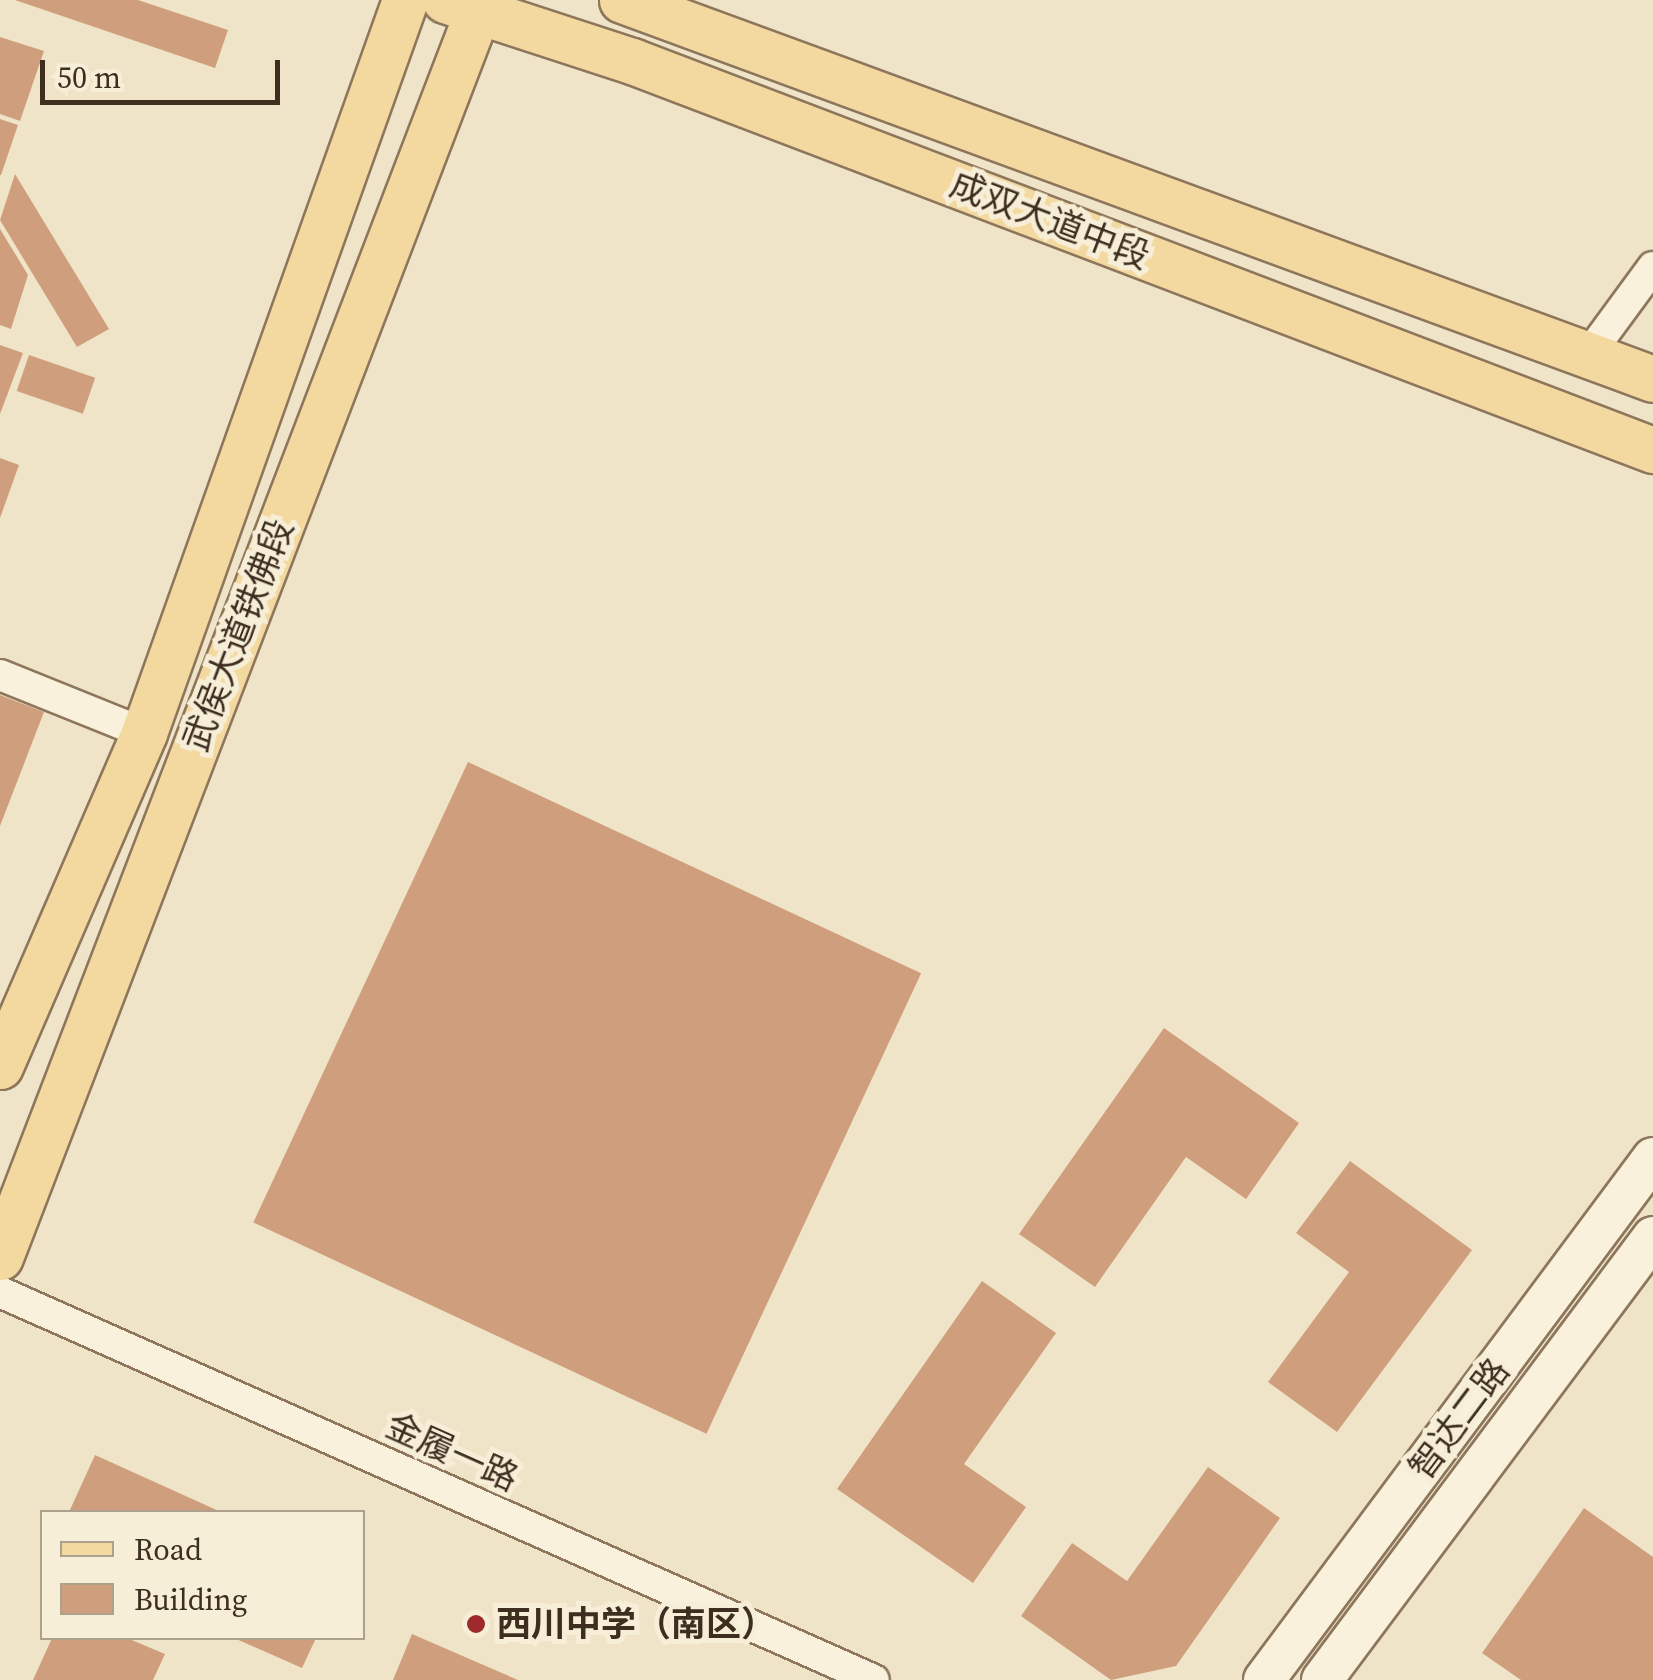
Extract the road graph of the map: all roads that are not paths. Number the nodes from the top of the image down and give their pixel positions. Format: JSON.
{"nodes":[{"id":1,"x":405,"y":0,"type":"edge"},
{"id":2,"x":622,"y":0,"type":"edge"},
{"id":3,"x":468,"y":5,"type":"edge"},
{"id":4,"x":1653,"y":267,"type":"edge"},
{"id":5,"x":1589,"y":354,"type":"junction"},
{"id":6,"x":1653,"y":380,"type":"edge"},
{"id":7,"x":1653,"y":450,"type":"edge"},
{"id":8,"x":0,"y":675,"type":"edge"},
{"id":9,"x":144,"y":733,"type":"junction"},
{"id":10,"x":0,"y":1066,"type":"edge"},
{"id":11,"x":1653,"y":1158,"type":"edge"},
{"id":12,"x":1653,"y":1237,"type":"edge"},
{"id":13,"x":0,"y":1256,"type":"edge"},
{"id":14,"x":0,"y":1292,"type":"edge"},
{"id":15,"x":874,"y":1680,"type":"edge"},
{"id":16,"x":1264,"y":1680,"type":"edge"},
{"id":17,"x":1322,"y":1680,"type":"edge"}],
"edges":[{"from":1,"to":9,"type":"main road","name":"武侯大道铁佛段"},
{"from":2,"to":5,"type":"main road","name":"成双大道中段"},
{"from":3,"to":7,"type":"main road","name":"成双大道中段"},
{"from":3,"to":13,"type":"main road","name":"武侯大道铁佛段"},
{"from":4,"to":5,"type":"street"},
{"from":5,"to":6,"type":"main road","name":"成双大道中段"},
{"from":8,"to":9,"type":"street"},
{"from":9,"to":10,"type":"main road","name":"武侯大道铁佛段"},
{"from":11,"to":16,"type":"street","name":"智达二路"},
{"from":12,"to":17,"type":"street","name":"智达二路"},
{"from":14,"to":15,"type":"street","name":"金履一路"}]}
